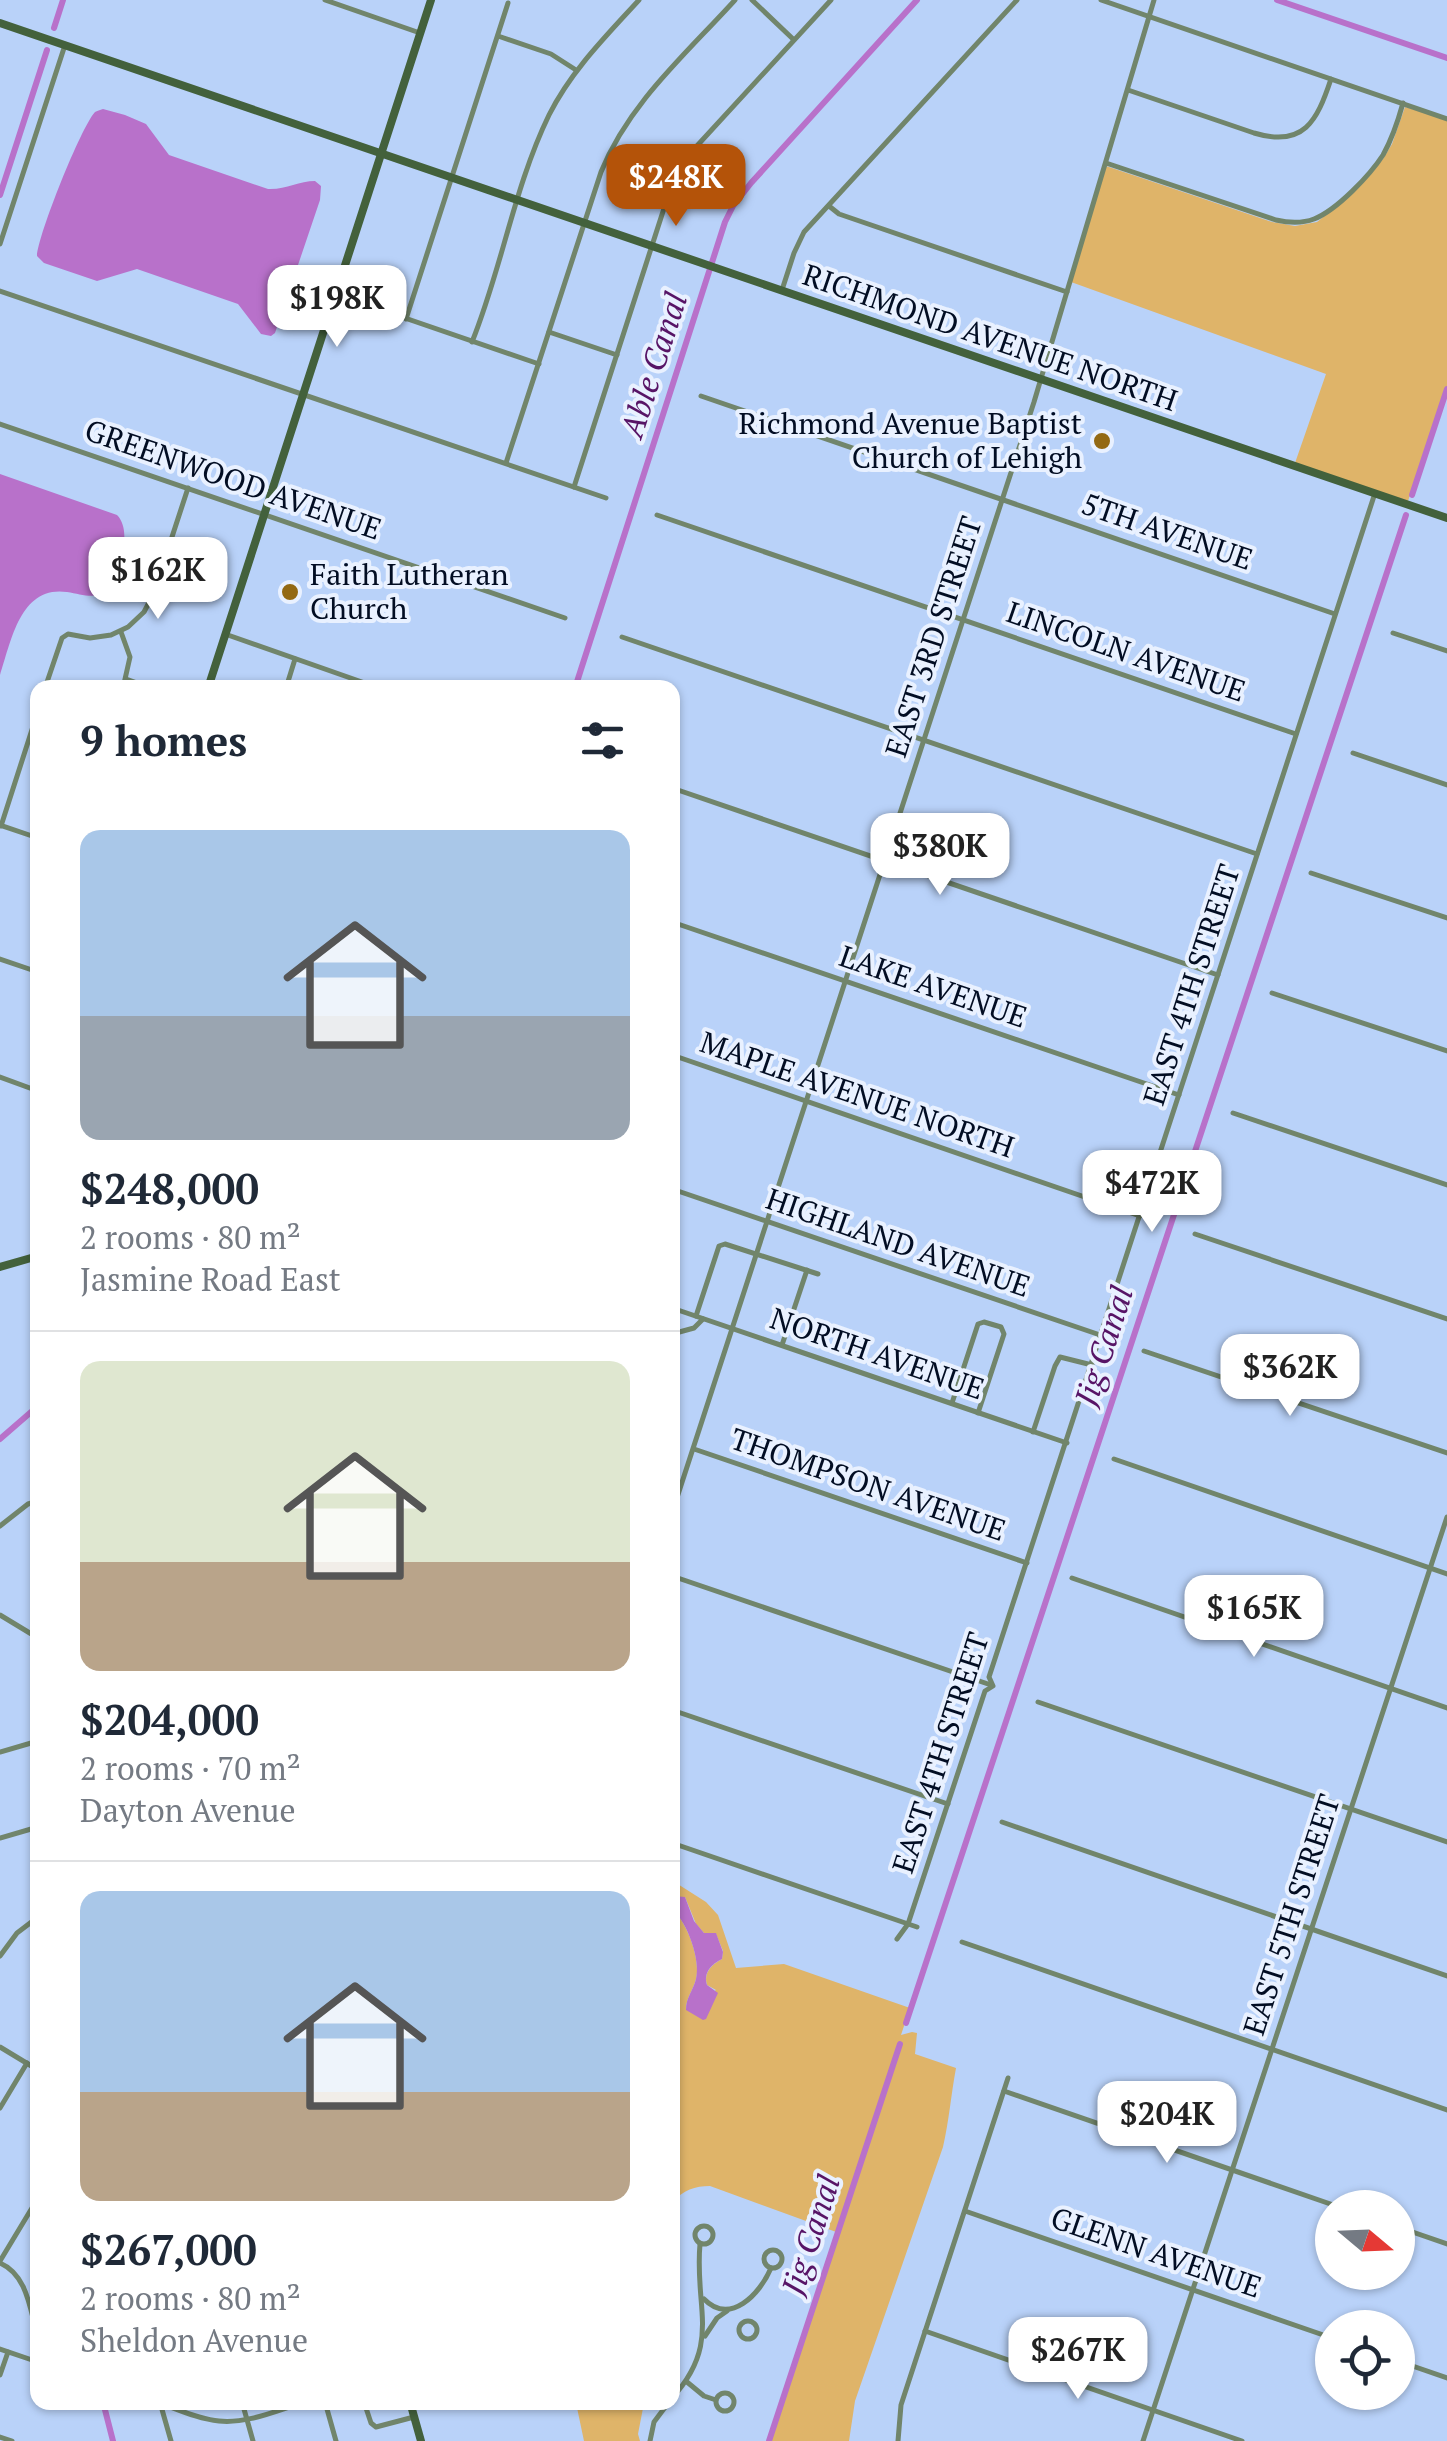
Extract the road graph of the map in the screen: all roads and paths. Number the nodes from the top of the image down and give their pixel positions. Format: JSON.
{"nodes":[{"id":1,"x":325,"y":0,"type":"edge"},
{"id":2,"x":431,"y":0,"type":"edge"},
{"id":3,"x":639,"y":0,"type":"edge"},
{"id":4,"x":735,"y":0,"type":"edge"},
{"id":5,"x":752,"y":0,"type":"edge"},
{"id":6,"x":831,"y":0,"type":"edge"},
{"id":7,"x":1017,"y":0,"type":"edge"},
{"id":8,"x":1101,"y":0,"type":"edge"},
{"id":9,"x":1154,"y":0,"type":"edge"},
{"id":10,"x":508,"y":2,"type":"dead end"},
{"id":11,"x":1149,"y":16,"type":"junction"},
{"id":12,"x":0,"y":23,"type":"edge"},
{"id":13,"x":420,"y":32,"type":"junction"},
{"id":14,"x":498,"y":36,"type":"junction"},
{"id":15,"x":794,"y":40,"type":"junction"},
{"id":16,"x":65,"y":44,"type":"junction"},
{"id":17,"x":576,"y":70,"type":"junction"},
{"id":18,"x":1332,"y":79,"type":"junction"},
{"id":19,"x":1128,"y":90,"type":"junction"},
{"id":20,"x":1403,"y":103,"type":"junction"},
{"id":21,"x":1447,"y":118,"type":"edge"},
{"id":22,"x":381,"y":152,"type":"junction"},
{"id":23,"x":1106,"y":163,"type":"junction"},
{"id":24,"x":452,"y":178,"type":"junction"},
{"id":25,"x":518,"y":200,"type":"junction"},
{"id":26,"x":829,"y":206,"type":"junction"},
{"id":27,"x":585,"y":223,"type":"junction"},
{"id":28,"x":0,"y":244,"type":"edge"},
{"id":29,"x":652,"y":246,"type":"junction"},
{"id":30,"x":782,"y":290,"type":"junction"},
{"id":31,"x":0,"y":291,"type":"edge"},
{"id":32,"x":1067,"y":292,"type":"junction"},
{"id":33,"x":336,"y":294,"type":"junction"},
{"id":34,"x":406,"y":319,"type":"junction"},
{"id":35,"x":549,"y":332,"type":"junction"},
{"id":36,"x":472,"y":342,"type":"junction"},
{"id":37,"x":617,"y":354,"type":"junction"},
{"id":38,"x":539,"y":364,"type":"junction"},
{"id":39,"x":1040,"y":378,"type":"junction"},
{"id":40,"x":303,"y":394,"type":"junction"},
{"id":41,"x":700,"y":396,"type":"dead end"},
{"id":42,"x":0,"y":424,"type":"edge"},
{"id":43,"x":506,"y":463,"type":"junction"},
{"id":44,"x":574,"y":487,"type":"junction"},
{"id":45,"x":188,"y":488,"type":"junction"},
{"id":46,"x":1376,"y":494,"type":"junction"},
{"id":47,"x":606,"y":498,"type":"dead end"},
{"id":48,"x":1002,"y":500,"type":"junction"},
{"id":49,"x":264,"y":514,"type":"junction"},
{"id":50,"x":657,"y":514,"type":"dead end"},
{"id":51,"x":1447,"y":518,"type":"edge"},
{"id":52,"x":1336,"y":614,"type":"junction"},
{"id":53,"x":565,"y":618,"type":"dead end"},
{"id":54,"x":963,"y":620,"type":"junction"},
{"id":55,"x":121,"y":632,"type":"junction"},
{"id":56,"x":1392,"y":633,"type":"dead end"},
{"id":57,"x":225,"y":634,"type":"junction"},
{"id":58,"x":622,"y":637,"type":"dead end"},
{"id":59,"x":1447,"y":651,"type":"edge"},
{"id":60,"x":295,"y":659,"type":"junction"},
{"id":61,"x":126,"y":679,"type":"joint"},
{"id":62,"x":48,"y":680,"type":"edge"},
{"id":63,"x":129,"y":680,"type":"edge"},
{"id":64,"x":211,"y":680,"type":"edge"},
{"id":65,"x":288,"y":680,"type":"edge"},
{"id":66,"x":349,"y":680,"type":"edge"},
{"id":67,"x":1296,"y":734,"type":"junction"},
{"id":68,"x":30,"y":735,"type":"edge"},
{"id":69,"x":924,"y":740,"type":"junction"},
{"id":70,"x":1354,"y":754,"type":"dead end"},
{"id":71,"x":1447,"y":785,"type":"edge"},
{"id":72,"x":680,"y":791,"type":"edge"},
{"id":73,"x":0,"y":825,"type":"edge"},
{"id":74,"x":30,"y":835,"type":"edge"},
{"id":75,"x":1258,"y":854,"type":"junction"},
{"id":76,"x":885,"y":861,"type":"junction"},
{"id":77,"x":1311,"y":873,"type":"dead end"},
{"id":78,"x":1447,"y":918,"type":"edge"},
{"id":79,"x":680,"y":925,"type":"edge"},
{"id":80,"x":0,"y":959,"type":"edge"},
{"id":81,"x":30,"y":969,"type":"edge"},
{"id":82,"x":1218,"y":975,"type":"junction"},
{"id":83,"x":846,"y":981,"type":"junction"},
{"id":84,"x":1272,"y":993,"type":"dead end"},
{"id":85,"x":1447,"y":1052,"type":"edge"},
{"id":86,"x":680,"y":1059,"type":"edge"},
{"id":87,"x":0,"y":1078,"type":"edge"},
{"id":88,"x":30,"y":1087,"type":"edge"},
{"id":89,"x":1179,"y":1095,"type":"junction"},
{"id":90,"x":807,"y":1102,"type":"junction"},
{"id":91,"x":1233,"y":1113,"type":"dead end"},
{"id":92,"x":1447,"y":1185,"type":"edge"},
{"id":93,"x":680,"y":1192,"type":"edge"},
{"id":94,"x":1140,"y":1216,"type":"junction"},
{"id":95,"x":768,"y":1222,"type":"junction"},
{"id":96,"x":1195,"y":1234,"type":"dead end"},
{"id":97,"x":757,"y":1254,"type":"junction"},
{"id":98,"x":30,"y":1258,"type":"edge"},
{"id":99,"x":0,"y":1267,"type":"edge"},
{"id":100,"x":807,"y":1270,"type":"junction"},
{"id":101,"x":818,"y":1274,"type":"dead end"},
{"id":102,"x":680,"y":1311,"type":"edge"},
{"id":103,"x":700,"y":1318,"type":"junction"},
{"id":104,"x":1447,"y":1318,"type":"edge"},
{"id":105,"x":733,"y":1328,"type":"junction"},
{"id":106,"x":680,"y":1332,"type":"edge"},
{"id":107,"x":1105,"y":1337,"type":"junction"},
{"id":108,"x":782,"y":1345,"type":"junction"},
{"id":109,"x":1144,"y":1352,"type":"dead end"},
{"id":110,"x":1092,"y":1365,"type":"junction"},
{"id":111,"x":952,"y":1404,"type":"junction"},
{"id":112,"x":978,"y":1413,"type":"junction"},
{"id":113,"x":1033,"y":1432,"type":"junction"},
{"id":114,"x":1067,"y":1443,"type":"junction"},
{"id":115,"x":694,"y":1449,"type":"junction"},
{"id":116,"x":1447,"y":1452,"type":"edge"},
{"id":117,"x":1114,"y":1459,"type":"dead end"},
{"id":118,"x":680,"y":1490,"type":"edge"},
{"id":119,"x":30,"y":1504,"type":"edge"},
{"id":120,"x":1447,"y":1517,"type":"edge"},
{"id":121,"x":0,"y":1526,"type":"edge"},
{"id":122,"x":1027,"y":1563,"type":"junction"},
{"id":123,"x":1430,"y":1568,"type":"junction"},
{"id":124,"x":1447,"y":1574,"type":"edge"},
{"id":125,"x":1072,"y":1578,"type":"dead end"},
{"id":126,"x":680,"y":1579,"type":"edge"},
{"id":127,"x":0,"y":1615,"type":"edge"},
{"id":128,"x":30,"y":1633,"type":"edge"},
{"id":129,"x":993,"y":1686,"type":"junction"},
{"id":130,"x":1390,"y":1688,"type":"junction"},
{"id":131,"x":1038,"y":1702,"type":"dead end"},
{"id":132,"x":1447,"y":1708,"type":"edge"},
{"id":133,"x":680,"y":1713,"type":"edge"},
{"id":134,"x":30,"y":1743,"type":"edge"},
{"id":135,"x":0,"y":1752,"type":"edge"},
{"id":136,"x":948,"y":1804,"type":"junction"},
{"id":137,"x":1351,"y":1809,"type":"junction"},
{"id":138,"x":1002,"y":1822,"type":"dead end"},
{"id":139,"x":30,"y":1829,"type":"edge"},
{"id":140,"x":0,"y":1838,"type":"edge"},
{"id":141,"x":1447,"y":1842,"type":"edge"},
{"id":142,"x":680,"y":1846,"type":"edge"},
{"id":143,"x":30,"y":1923,"type":"edge"},
{"id":144,"x":908,"y":1924,"type":"junction"},
{"id":145,"x":917,"y":1927,"type":"dead end"},
{"id":146,"x":1311,"y":1929,"type":"junction"},
{"id":147,"x":898,"y":1940,"type":"dead end"},
{"id":148,"x":962,"y":1942,"type":"dead end"},
{"id":149,"x":0,"y":1956,"type":"edge"},
{"id":150,"x":1447,"y":1976,"type":"edge"},
{"id":151,"x":0,"y":2047,"type":"edge"},
{"id":152,"x":1272,"y":2050,"type":"junction"},
{"id":153,"x":27,"y":2063,"type":"junction"},
{"id":154,"x":30,"y":2065,"type":"edge"},
{"id":155,"x":1008,"y":2078,"type":"dead end"},
{"id":156,"x":1004,"y":2091,"type":"junction"},
{"id":157,"x":0,"y":2108,"type":"edge"},
{"id":158,"x":1447,"y":2110,"type":"edge"},
{"id":159,"x":1232,"y":2170,"type":"junction"},
{"id":160,"x":1315,"y":2199,"type":"edge"},
{"id":161,"x":30,"y":2211,"type":"edge"},
{"id":162,"x":965,"y":2211,"type":"junction"},
{"id":163,"x":1415,"y":2233,"type":"edge"},
{"id":164,"x":700,"y":2244,"type":"dead end"},
{"id":165,"x":1447,"y":2244,"type":"edge"},
{"id":166,"x":0,"y":2262,"type":"edge"},
{"id":167,"x":770,"y":2268,"type":"dead end"},
{"id":168,"x":1192,"y":2290,"type":"junction"},
{"id":169,"x":701,"y":2292,"type":"junction"},
{"id":170,"x":732,"y":2309,"type":"junction"},
{"id":171,"x":30,"y":2310,"type":"edge"},
{"id":172,"x":744,"y":2322,"type":"dead end"},
{"id":173,"x":925,"y":2331,"type":"junction"},
{"id":174,"x":1315,"y":2332,"type":"edge"},
{"id":175,"x":704,"y":2338,"type":"junction"},
{"id":176,"x":0,"y":2350,"type":"edge"},
{"id":177,"x":8,"y":2352,"type":"junction"},
{"id":178,"x":30,"y":2359,"type":"edge"},
{"id":179,"x":1415,"y":2366,"type":"edge"},
{"id":180,"x":0,"y":2376,"type":"edge"},
{"id":181,"x":1447,"y":2378,"type":"edge"},
{"id":182,"x":686,"y":2382,"type":"junction"},
{"id":183,"x":680,"y":2389,"type":"edge"},
{"id":184,"x":716,"y":2400,"type":"dead end"},
{"id":185,"x":161,"y":2410,"type":"edge"},
{"id":186,"x":181,"y":2410,"type":"edge"},
{"id":187,"x":244,"y":2410,"type":"edge"},
{"id":188,"x":278,"y":2410,"type":"edge"},
{"id":189,"x":327,"y":2410,"type":"edge"},
{"id":190,"x":366,"y":2410,"type":"edge"},
{"id":191,"x":412,"y":2410,"type":"edge"},
{"id":192,"x":663,"y":2410,"type":"edge"},
{"id":193,"x":1153,"y":2410,"type":"junction"},
{"id":194,"x":414,"y":2417,"type":"junction"},
{"id":195,"x":247,"y":2419,"type":"junction"},
{"id":196,"x":0,"y":2437,"type":"edge"},
{"id":197,"x":12,"y":2441,"type":"edge"},
{"id":198,"x":171,"y":2441,"type":"edge"},
{"id":199,"x":254,"y":2441,"type":"edge"},
{"id":200,"x":336,"y":2441,"type":"edge"},
{"id":201,"x":421,"y":2441,"type":"edge"},
{"id":202,"x":650,"y":2441,"type":"edge"},
{"id":203,"x":898,"y":2441,"type":"edge"},
{"id":204,"x":1143,"y":2441,"type":"edge"},
{"id":205,"x":1242,"y":2441,"type":"edge"}],
"edges":[{"from":1,"to":13,"type":"street"},
{"from":2,"to":13,"type":"street"},
{"from":3,"to":17,"type":"street"},
{"from":4,"to":27,"type":"street"},
{"from":5,"to":15,"type":"street"},
{"from":6,"to":15,"type":"street"},
{"from":7,"to":26,"type":"street"},
{"from":8,"to":11,"type":"street"},
{"from":9,"to":11,"type":"street","name":"EAST 3RD STREET"},
{"from":10,"to":14,"type":"street"},
{"from":11,"to":18,"type":"street"},
{"from":11,"to":19,"type":"street","name":"EAST 3RD STREET"},
{"from":12,"to":16,"type":"street","name":"RICHMOND AVENUE NORTH"},
{"from":13,"to":22,"type":"street"},
{"from":14,"to":17,"type":"street"},
{"from":14,"to":24,"type":"street"},
{"from":15,"to":29,"type":"street"},
{"from":16,"to":22,"type":"street","name":"RICHMOND AVENUE NORTH"},
{"from":16,"to":28,"type":"street"},
{"from":17,"to":25,"type":"street"},
{"from":18,"to":19,"type":"street"},
{"from":18,"to":20,"type":"street"},
{"from":19,"to":23,"type":"street","name":"EAST 3RD STREET"},
{"from":20,"to":21,"type":"street"},
{"from":20,"to":23,"type":"street"},
{"from":22,"to":24,"type":"street","name":"RICHMOND AVENUE NORTH"},
{"from":22,"to":33,"type":"street"},
{"from":23,"to":32,"type":"street","name":"EAST 3RD STREET"},
{"from":24,"to":25,"type":"street","name":"RICHMOND AVENUE NORTH"},
{"from":24,"to":34,"type":"street"},
{"from":25,"to":27,"type":"street","name":"RICHMOND AVENUE NORTH"},
{"from":25,"to":36,"type":"street"},
{"from":26,"to":30,"type":"street"},
{"from":26,"to":32,"type":"street"},
{"from":27,"to":29,"type":"street","name":"RICHMOND AVENUE NORTH"},
{"from":27,"to":35,"type":"street"},
{"from":29,"to":30,"type":"street","name":"RICHMOND AVENUE NORTH"},
{"from":29,"to":37,"type":"street"},
{"from":30,"to":39,"type":"street","name":"RICHMOND AVENUE NORTH"},
{"from":31,"to":40,"type":"street"},
{"from":32,"to":39,"type":"street","name":"EAST 3RD STREET"},
{"from":33,"to":34,"type":"street"},
{"from":33,"to":40,"type":"street"},
{"from":34,"to":36,"type":"street"},
{"from":35,"to":37,"type":"street"},
{"from":35,"to":38,"type":"street"},
{"from":36,"to":38,"type":"street"},
{"from":37,"to":44,"type":"street"},
{"from":38,"to":43,"type":"street"},
{"from":39,"to":46,"type":"street","name":"RICHMOND AVENUE NORTH"},
{"from":39,"to":48,"type":"street","name":"EAST 3RD STREET"},
{"from":40,"to":43,"type":"street"},
{"from":40,"to":49,"type":"street"},
{"from":41,"to":48,"type":"street","name":"5TH AVENUE"},
{"from":42,"to":45,"type":"street","name":"GREENWOOD AVENUE"},
{"from":43,"to":44,"type":"street"},
{"from":44,"to":47,"type":"street"},
{"from":45,"to":49,"type":"street","name":"GREENWOOD AVENUE"},
{"from":45,"to":55,"type":"street"},
{"from":46,"to":51,"type":"street","name":"RICHMOND AVENUE NORTH"},
{"from":46,"to":52,"type":"street","name":"EAST 4TH STREET"},
{"from":48,"to":52,"type":"street","name":"5TH AVENUE"},
{"from":48,"to":54,"type":"street","name":"EAST 3RD STREET"},
{"from":49,"to":53,"type":"street","name":"GREENWOOD AVENUE"},
{"from":49,"to":57,"type":"street"},
{"from":50,"to":54,"type":"street","name":"LINCOLN AVENUE"},
{"from":52,"to":67,"type":"street","name":"EAST 4TH STREET"},
{"from":54,"to":67,"type":"street","name":"LINCOLN AVENUE"},
{"from":54,"to":69,"type":"street","name":"EAST 3RD STREET"},
{"from":55,"to":61,"type":"street"},
{"from":55,"to":62,"type":"street"},
{"from":56,"to":59,"type":"street"},
{"from":57,"to":60,"type":"street"},
{"from":57,"to":64,"type":"street"},
{"from":58,"to":69,"type":"street"},
{"from":60,"to":65,"type":"street"},
{"from":60,"to":66,"type":"street"},
{"from":61,"to":63,"type":"street"},
{"from":67,"to":75,"type":"street","name":"EAST 4TH STREET"},
{"from":68,"to":73,"type":"street"},
{"from":69,"to":75,"type":"street"},
{"from":69,"to":76,"type":"street","name":"EAST 3RD STREET"},
{"from":70,"to":71,"type":"street"},
{"from":72,"to":76,"type":"street"},
{"from":73,"to":74,"type":"street"},
{"from":75,"to":82,"type":"street","name":"EAST 4TH STREET"},
{"from":76,"to":82,"type":"street"},
{"from":76,"to":83,"type":"street","name":"EAST 3RD STREET"},
{"from":77,"to":78,"type":"street"},
{"from":79,"to":83,"type":"street","name":"LAKE AVENUE"},
{"from":80,"to":81,"type":"street"},
{"from":82,"to":89,"type":"street","name":"EAST 4TH STREET"},
{"from":83,"to":89,"type":"street","name":"LAKE AVENUE"},
{"from":83,"to":90,"type":"street","name":"EAST 3RD STREET"},
{"from":84,"to":85,"type":"street"},
{"from":86,"to":90,"type":"street","name":"MAPLE AVENUE NORTH"},
{"from":87,"to":88,"type":"street"},
{"from":89,"to":94,"type":"street","name":"EAST 4TH STREET"},
{"from":90,"to":94,"type":"street","name":"MAPLE AVENUE NORTH"},
{"from":90,"to":95,"type":"street","name":"EAST 3RD STREET"},
{"from":91,"to":92,"type":"street"},
{"from":93,"to":95,"type":"street","name":"HIGHLAND AVENUE"},
{"from":94,"to":107,"type":"street","name":"EAST 4TH STREET"},
{"from":95,"to":97,"type":"street","name":"EAST 3RD STREET"},
{"from":95,"to":107,"type":"street","name":"HIGHLAND AVENUE"},
{"from":96,"to":104,"type":"street"},
{"from":97,"to":100,"type":"street"},
{"from":97,"to":103,"type":"street"},
{"from":97,"to":105,"type":"street","name":"EAST 3RD STREET"},
{"from":98,"to":99,"type":"street"},
{"from":100,"to":101,"type":"street"},
{"from":100,"to":108,"type":"street"},
{"from":102,"to":103,"type":"street","name":"NORTH AVENUE"},
{"from":103,"to":105,"type":"street","name":"NORTH AVENUE"},
{"from":103,"to":106,"type":"street"},
{"from":105,"to":108,"type":"street","name":"NORTH AVENUE"},
{"from":105,"to":115,"type":"street","name":"EAST 3RD STREET"},
{"from":107,"to":110,"type":"street","name":"EAST 4TH STREET"},
{"from":108,"to":111,"type":"street","name":"NORTH AVENUE"},
{"from":109,"to":116,"type":"street"},
{"from":110,"to":113,"type":"street"},
{"from":110,"to":114,"type":"street","name":"EAST 4TH STREET"},
{"from":111,"to":112,"type":"street","name":"NORTH AVENUE"},
{"from":111,"to":112,"type":"street"},
{"from":112,"to":113,"type":"street","name":"NORTH AVENUE"},
{"from":113,"to":114,"type":"street","name":"NORTH AVENUE"},
{"from":114,"to":122,"type":"street","name":"EAST 4TH STREET"},
{"from":115,"to":118,"type":"street","name":"EAST 3RD STREET"},
{"from":115,"to":122,"type":"street","name":"THOMPSON AVENUE"},
{"from":117,"to":123,"type":"street"},
{"from":119,"to":121,"type":"street"},
{"from":120,"to":123,"type":"street","name":"EAST 5TH STREET"},
{"from":122,"to":129,"type":"street","name":"EAST 4TH STREET"},
{"from":123,"to":124,"type":"street"},
{"from":123,"to":130,"type":"street","name":"EAST 5TH STREET"},
{"from":125,"to":130,"type":"street"},
{"from":126,"to":129,"type":"street"},
{"from":127,"to":128,"type":"street"},
{"from":129,"to":136,"type":"street","name":"EAST 4TH STREET"},
{"from":130,"to":132,"type":"street"},
{"from":130,"to":137,"type":"street","name":"EAST 5TH STREET"},
{"from":131,"to":137,"type":"street"},
{"from":133,"to":136,"type":"street"},
{"from":134,"to":135,"type":"street"},
{"from":136,"to":144,"type":"street","name":"EAST 4TH STREET"},
{"from":137,"to":141,"type":"street"},
{"from":137,"to":146,"type":"street","name":"EAST 5TH STREET"},
{"from":138,"to":146,"type":"street"},
{"from":139,"to":140,"type":"street"},
{"from":142,"to":144,"type":"street"},
{"from":143,"to":149,"type":"street"},
{"from":144,"to":145,"type":"street"},
{"from":144,"to":147,"type":"street","name":"EAST 4TH STREET"},
{"from":146,"to":150,"type":"street"},
{"from":146,"to":152,"type":"street","name":"EAST 5TH STREET"},
{"from":148,"to":152,"type":"street"},
{"from":151,"to":153,"type":"street"},
{"from":152,"to":158,"type":"street"},
{"from":152,"to":159,"type":"street","name":"EAST 5TH STREET"},
{"from":153,"to":154,"type":"street"},
{"from":153,"to":157,"type":"street"},
{"from":155,"to":156,"type":"street"},
{"from":156,"to":159,"type":"street"},
{"from":156,"to":162,"type":"street"},
{"from":159,"to":160,"type":"street"},
{"from":159,"to":168,"type":"street","name":"EAST 5TH STREET"},
{"from":161,"to":166,"type":"street"},
{"from":162,"to":168,"type":"street","name":"GLENN AVENUE"},
{"from":162,"to":173,"type":"street"},
{"from":163,"to":165,"type":"street"},
{"from":164,"to":169,"type":"street"},
{"from":166,"to":171,"type":"street"},
{"from":167,"to":170,"type":"street"},
{"from":168,"to":174,"type":"street","name":"GLENN AVENUE"},
{"from":168,"to":193,"type":"street","name":"EAST 5TH STREET"},
{"from":169,"to":170,"type":"street"},
{"from":169,"to":175,"type":"street"},
{"from":170,"to":172,"type":"street"},
{"from":170,"to":175,"type":"street"},
{"from":173,"to":193,"type":"street"},
{"from":173,"to":203,"type":"street"},
{"from":175,"to":182,"type":"street"},
{"from":176,"to":177,"type":"street"},
{"from":177,"to":178,"type":"street"},
{"from":177,"to":180,"type":"street"},
{"from":179,"to":181,"type":"street"},
{"from":182,"to":183,"type":"street"},
{"from":182,"to":184,"type":"street"},
{"from":185,"to":198,"type":"street"},
{"from":186,"to":195,"type":"street"},
{"from":187,"to":195,"type":"street"},
{"from":188,"to":195,"type":"street"},
{"from":189,"to":200,"type":"street"},
{"from":190,"to":194,"type":"street"},
{"from":191,"to":194,"type":"street"},
{"from":192,"to":202,"type":"street"},
{"from":193,"to":204,"type":"street","name":"EAST 5TH STREET"},
{"from":193,"to":205,"type":"street"},
{"from":194,"to":201,"type":"street"},
{"from":195,"to":199,"type":"street"},
{"from":196,"to":197,"type":"street"}]}
